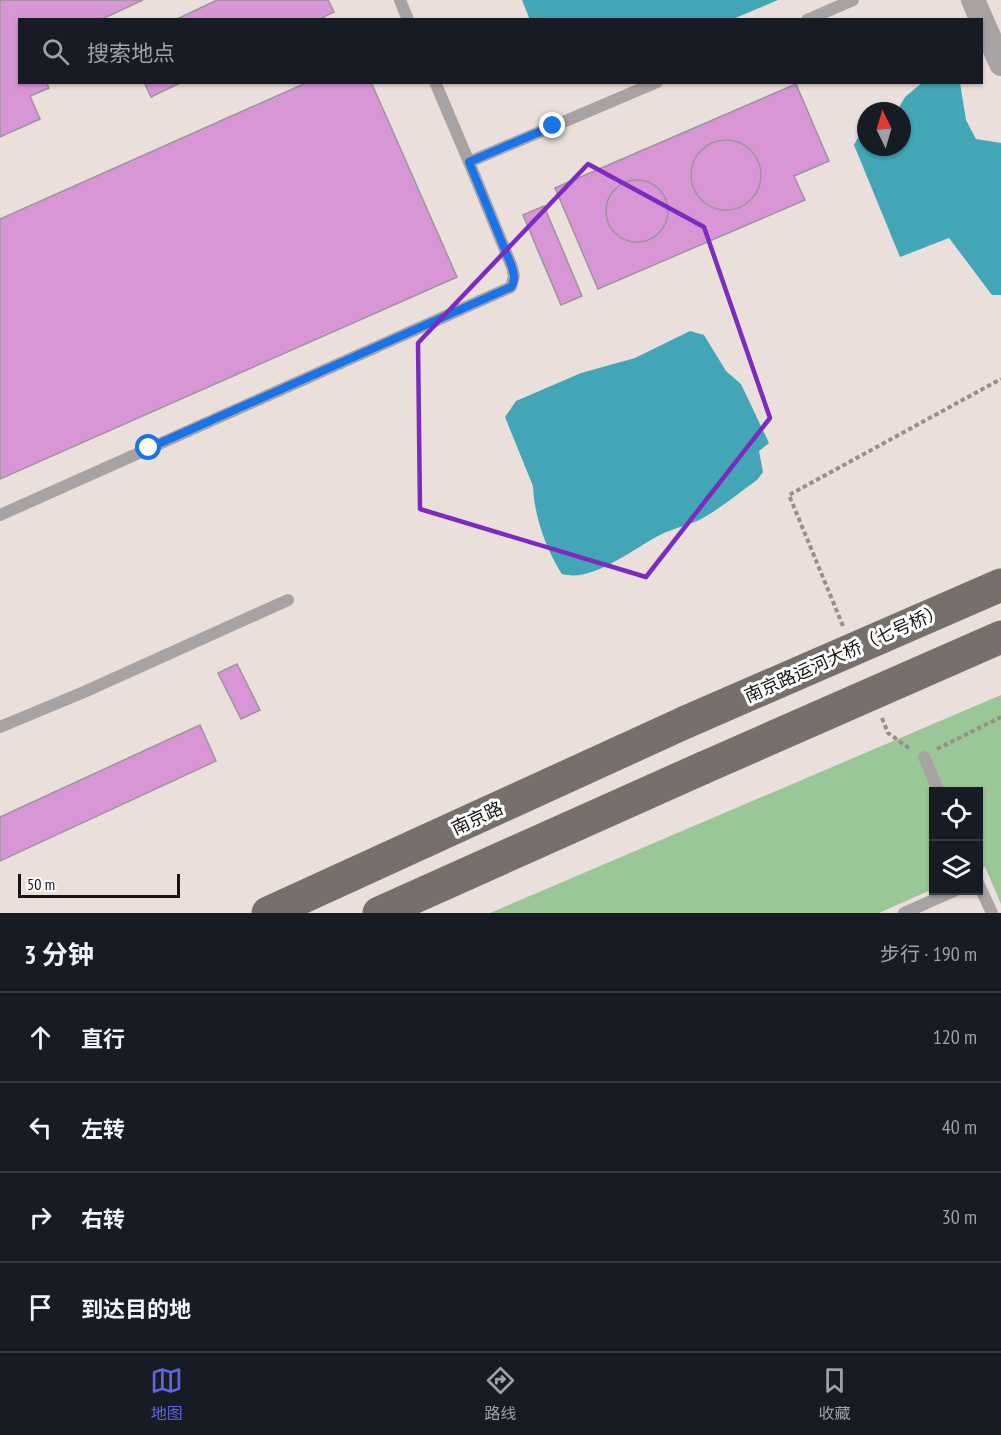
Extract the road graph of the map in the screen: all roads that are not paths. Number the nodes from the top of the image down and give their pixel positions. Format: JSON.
{"nodes":[{"id":1,"x":400,"y":0,"type":"edge"},
{"id":2,"x":853,"y":0,"type":"edge"},
{"id":3,"x":974,"y":0,"type":"edge"},
{"id":4,"x":407,"y":18,"type":"edge"},
{"id":5,"x":812,"y":18,"type":"edge"},
{"id":6,"x":982,"y":18,"type":"edge"},
{"id":7,"x":983,"y":21,"type":"edge"},
{"id":8,"x":1001,"y":64,"type":"edge"},
{"id":9,"x":436,"y":84,"type":"edge"},
{"id":10,"x":652,"y":84,"type":"edge"},
{"id":11,"x":469,"y":162,"type":"junction"},
{"id":12,"x":0,"y":515,"type":"edge"},
{"id":13,"x":1001,"y":585,"type":"edge"},
{"id":14,"x":288,"y":600,"type":"dead end"},
{"id":15,"x":1001,"y":637,"type":"edge"},
{"id":16,"x":686,"y":722,"type":"joint"},
{"id":17,"x":0,"y":727,"type":"edge"},
{"id":18,"x":924,"y":757,"type":"road end"},
{"id":19,"x":937,"y":787,"type":"edge"},
{"id":20,"x":983,"y":894,"type":"edge"},
{"id":21,"x":947,"y":895,"type":"edge"},
{"id":22,"x":268,"y":913,"type":"edge"},
{"id":23,"x":379,"y":913,"type":"edge"},
{"id":24,"x":904,"y":913,"type":"edge"},
{"id":25,"x":992,"y":913,"type":"edge"}],
"edges":[{"from":1,"to":4,"type":"lane"},
{"from":2,"to":5,"type":"lane"},
{"from":3,"to":6,"type":"street"},
{"from":7,"to":8,"type":"street"},
{"from":9,"to":11,"type":"lane"},
{"from":10,"to":11,"type":"lane"},
{"from":11,"to":12,"type":"lane"},
{"from":13,"to":16,"type":"main road","name":"南京路运河大桥（七号桥）","bridge":true},
{"from":14,"to":17,"type":"lane"},
{"from":15,"to":23,"type":"main road","bridge":true},
{"from":16,"to":22,"type":"main road","name":"南京路"},
{"from":18,"to":19,"type":"lane"},
{"from":20,"to":25,"type":"lane"},
{"from":21,"to":24,"type":"lane"}]}
